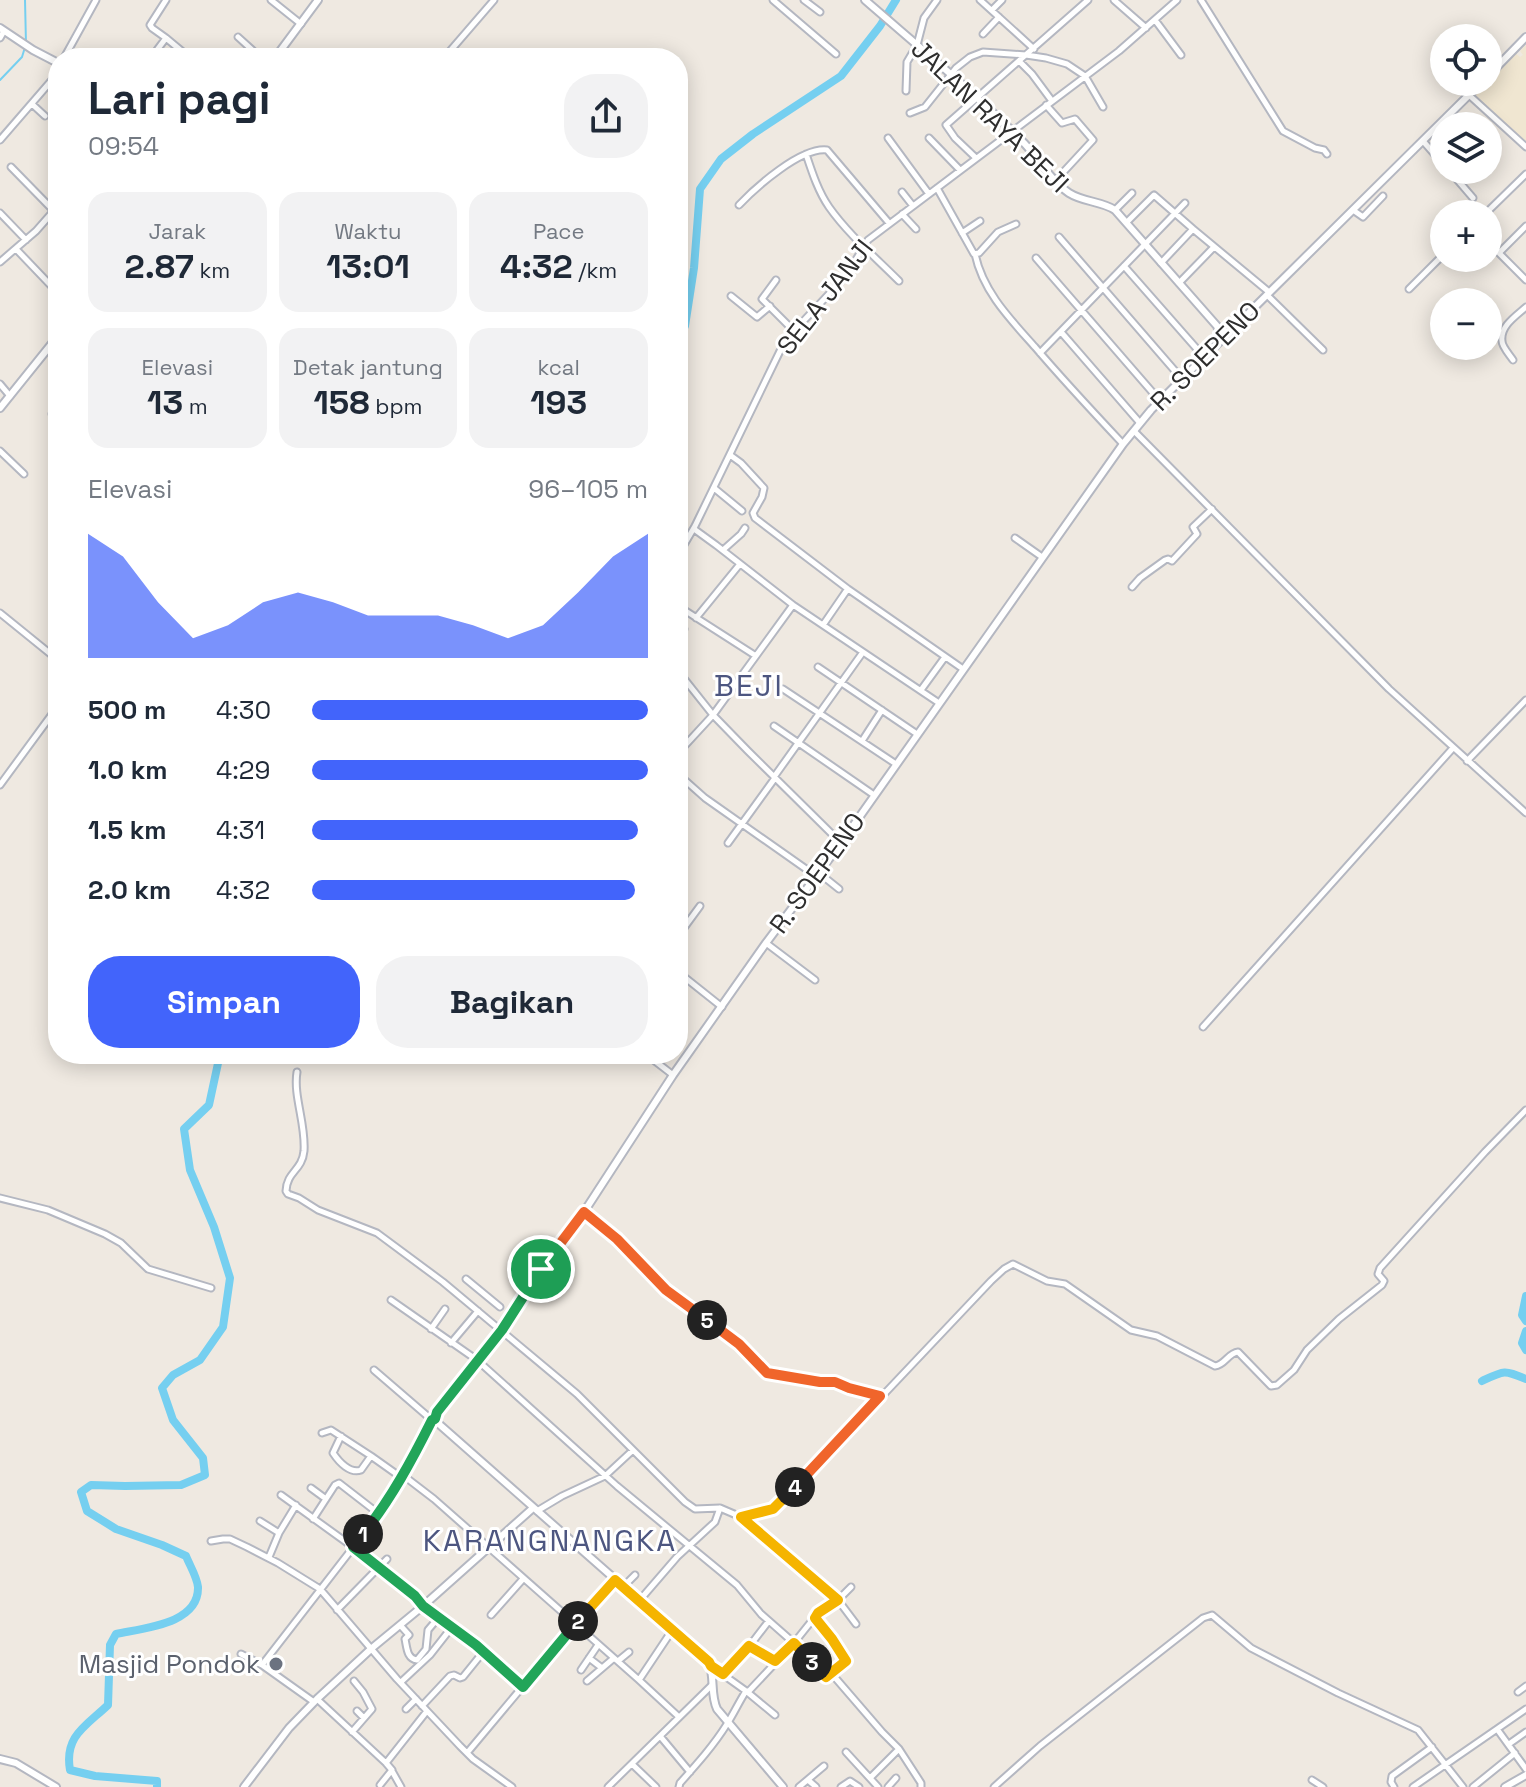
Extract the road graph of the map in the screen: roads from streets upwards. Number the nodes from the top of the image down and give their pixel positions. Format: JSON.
{"nodes":[{"id":1,"x":96,"y":0,"type":"edge"},
{"id":2,"x":166,"y":0,"type":"edge"},
{"id":3,"x":272,"y":0,"type":"edge"},
{"id":4,"x":318,"y":0,"type":"edge"},
{"id":5,"x":494,"y":0,"type":"edge"},
{"id":6,"x":773,"y":0,"type":"edge"},
{"id":7,"x":804,"y":0,"type":"edge"},
{"id":8,"x":937,"y":0,"type":"edge"},
{"id":9,"x":980,"y":0,"type":"edge"},
{"id":10,"x":1002,"y":0,"type":"edge"},
{"id":11,"x":1114,"y":0,"type":"edge"},
{"id":12,"x":1177,"y":0,"type":"edge"},
{"id":13,"x":1201,"y":0,"type":"edge"},
{"id":14,"x":867,"y":1,"type":"edge"},
{"id":15,"x":1084,"y":2,"type":"edge"},
{"id":16,"x":992,"y":10,"type":"junction"},
{"id":17,"x":820,"y":12,"type":"dead end"},
{"id":18,"x":999,"y":16,"type":"junction"},
{"id":19,"x":1155,"y":20,"type":"junction"},
{"id":20,"x":301,"y":24,"type":"junction"},
{"id":21,"x":1146,"y":28,"type":"junction"},
{"id":22,"x":1,"y":33,"type":"edge"},
{"id":23,"x":983,"y":34,"type":"dead end"},
{"id":24,"x":238,"y":37,"type":"dead end"},
{"id":25,"x":1526,"y":37,"type":"edge"},
{"id":26,"x":166,"y":38,"type":"junction"},
{"id":27,"x":917,"y":45,"type":"junction"},
{"id":28,"x":70,"y":48,"type":"edge"},
{"id":29,"x":158,"y":48,"type":"edge"},
{"id":30,"x":178,"y":48,"type":"edge"},
{"id":31,"x":250,"y":48,"type":"edge"},
{"id":32,"x":283,"y":48,"type":"edge"},
{"id":33,"x":453,"y":48,"type":"edge"},
{"id":34,"x":1034,"y":49,"type":"junction"},
{"id":35,"x":836,"y":54,"type":"dead end"},
{"id":36,"x":1181,"y":55,"type":"dead end"},
{"id":37,"x":48,"y":58,"type":"edge"},
{"id":38,"x":1023,"y":58,"type":"junction"},
{"id":39,"x":1502,"y":62,"type":"edge"},
{"id":40,"x":950,"y":73,"type":"junction"},
{"id":41,"x":1085,"y":76,"type":"junction"},
{"id":42,"x":48,"y":85,"type":"edge"},
{"id":43,"x":906,"y":91,"type":"dead end"},
{"id":44,"x":1468,"y":96,"type":"edge"},
{"id":45,"x":1470,"y":96,"type":"edge"},
{"id":46,"x":977,"y":98,"type":"junction"},
{"id":47,"x":1049,"y":103,"type":"junction"},
{"id":48,"x":32,"y":104,"type":"junction"},
{"id":49,"x":1103,"y":107,"type":"dead end"},
{"id":50,"x":910,"y":113,"type":"dead end"},
{"id":51,"x":45,"y":116,"type":"dead end"},
{"id":52,"x":1011,"y":131,"type":"junction"},
{"id":53,"x":888,"y":138,"type":"dead end"},
{"id":54,"x":929,"y":138,"type":"dead end"},
{"id":55,"x":0,"y":140,"type":"edge"},
{"id":56,"x":1423,"y":141,"type":"junction"},
{"id":57,"x":1526,"y":147,"type":"edge"},
{"id":58,"x":1430,"y":149,"type":"edge"},
{"id":59,"x":806,"y":154,"type":"junction"},
{"id":60,"x":1327,"y":154,"type":"dead end"},
{"id":61,"x":976,"y":158,"type":"junction"},
{"id":62,"x":11,"y":167,"type":"dead end"},
{"id":63,"x":960,"y":170,"type":"junction"},
{"id":64,"x":1526,"y":174,"type":"edge"},
{"id":65,"x":1056,"y":180,"type":"junction"},
{"id":66,"x":1461,"y":184,"type":"edge"},
{"id":67,"x":937,"y":188,"type":"junction"},
{"id":68,"x":902,"y":192,"type":"dead end"},
{"id":69,"x":1132,"y":193,"type":"dead end"},
{"id":70,"x":929,"y":194,"type":"junction"},
{"id":71,"x":1383,"y":196,"type":"dead end"},
{"id":72,"x":1473,"y":198,"type":"dead end"},
{"id":73,"x":1499,"y":200,"type":"edge"},
{"id":74,"x":48,"y":202,"type":"edge"},
{"id":75,"x":1185,"y":203,"type":"dead end"},
{"id":76,"x":739,"y":205,"type":"dead end"},
{"id":77,"x":913,"y":206,"type":"junction"},
{"id":78,"x":1115,"y":210,"type":"junction"},
{"id":79,"x":1353,"y":210,"type":"junction"},
{"id":80,"x":0,"y":213,"type":"edge"},
{"id":81,"x":1174,"y":213,"type":"junction"},
{"id":82,"x":902,"y":214,"type":"junction"},
{"id":83,"x":48,"y":218,"type":"edge"},
{"id":84,"x":980,"y":221,"type":"dead end"},
{"id":85,"x":1127,"y":222,"type":"junction"},
{"id":86,"x":889,"y":223,"type":"junction"},
{"id":87,"x":1016,"y":224,"type":"dead end"},
{"id":88,"x":1526,"y":226,"type":"edge"},
{"id":89,"x":916,"y":229,"type":"dead end"},
{"id":90,"x":1193,"y":229,"type":"junction"},
{"id":91,"x":962,"y":233,"type":"junction"},
{"id":92,"x":1059,"y":237,"type":"dead end"},
{"id":93,"x":26,"y":240,"type":"junction"},
{"id":94,"x":1145,"y":243,"type":"junction"},
{"id":95,"x":864,"y":246,"type":"junction"},
{"id":96,"x":1214,"y":247,"type":"junction"},
{"id":97,"x":16,"y":249,"type":"junction"},
{"id":98,"x":1502,"y":250,"type":"edge"},
{"id":99,"x":975,"y":254,"type":"junction"},
{"id":100,"x":1502,"y":256,"type":"edge"},
{"id":101,"x":1036,"y":258,"type":"dead end"},
{"id":102,"x":0,"y":262,"type":"edge"},
{"id":103,"x":1161,"y":263,"type":"junction"},
{"id":104,"x":1124,"y":266,"type":"junction"},
{"id":105,"x":1430,"y":268,"type":"edge"},
{"id":106,"x":776,"y":280,"type":"dead end"},
{"id":107,"x":1526,"y":280,"type":"edge"},
{"id":108,"x":899,"y":281,"type":"dead end"},
{"id":109,"x":48,"y":283,"type":"edge"},
{"id":110,"x":1179,"y":283,"type":"junction"},
{"id":111,"x":1103,"y":288,"type":"junction"},
{"id":112,"x":1409,"y":289,"type":"dead end"},
{"id":113,"x":1268,"y":293,"type":"junction"},
{"id":114,"x":731,"y":296,"type":"dead end"},
{"id":115,"x":770,"y":306,"type":"junction"},
{"id":116,"x":1526,"y":307,"type":"edge"},
{"id":117,"x":1082,"y":310,"type":"junction"},
{"id":118,"x":1217,"y":326,"type":"junction"},
{"id":119,"x":1235,"y":326,"type":"junction"},
{"id":120,"x":794,"y":331,"type":"junction"},
{"id":121,"x":1061,"y":332,"type":"junction"},
{"id":122,"x":1219,"y":342,"type":"junction"},
{"id":123,"x":48,"y":348,"type":"edge"},
{"id":124,"x":1323,"y":350,"type":"dead end"},
{"id":125,"x":1040,"y":353,"type":"junction"},
{"id":126,"x":1204,"y":357,"type":"junction"},
{"id":127,"x":1513,"y":360,"type":"dead end"},
{"id":128,"x":1182,"y":379,"type":"junction"},
{"id":129,"x":0,"y":384,"type":"edge"},
{"id":130,"x":10,"y":396,"type":"junction"},
{"id":131,"x":1160,"y":401,"type":"junction"},
{"id":132,"x":0,"y":408,"type":"edge"},
{"id":133,"x":1140,"y":423,"type":"junction"},
{"id":134,"x":1134,"y":431,"type":"junction"},
{"id":135,"x":1123,"y":444,"type":"junction"},
{"id":136,"x":0,"y":451,"type":"edge"},
{"id":137,"x":730,"y":455,"type":"junction"},
{"id":138,"x":24,"y":474,"type":"dead end"},
{"id":139,"x":714,"y":488,"type":"junction"},
{"id":140,"x":1212,"y":509,"type":"junction"},
{"id":141,"x":742,"y":511,"type":"dead end"},
{"id":142,"x":745,"y":528,"type":"dead end"},
{"id":143,"x":694,"y":529,"type":"junction"},
{"id":144,"x":1015,"y":538,"type":"dead end"},
{"id":145,"x":688,"y":539,"type":"edge"},
{"id":146,"x":723,"y":550,"type":"junction"},
{"id":147,"x":1042,"y":557,"type":"junction"},
{"id":148,"x":740,"y":564,"type":"junction"},
{"id":149,"x":1132,"y":587,"type":"dead end"},
{"id":150,"x":848,"y":589,"type":"junction"},
{"id":151,"x":793,"y":605,"type":"junction"},
{"id":152,"x":0,"y":613,"type":"edge"},
{"id":153,"x":688,"y":613,"type":"edge"},
{"id":154,"x":696,"y":618,"type":"junction"},
{"id":155,"x":823,"y":625,"type":"junction"},
{"id":156,"x":48,"y":652,"type":"edge"},
{"id":157,"x":863,"y":652,"type":"junction"},
{"id":158,"x":756,"y":656,"type":"junction"},
{"id":159,"x":945,"y":657,"type":"junction"},
{"id":160,"x":818,"y":667,"type":"dead end"},
{"id":161,"x":963,"y":669,"type":"junction"},
{"id":162,"x":841,"y":683,"type":"junction"},
{"id":163,"x":688,"y":684,"type":"edge"},
{"id":164,"x":783,"y":689,"type":"dead end"},
{"id":165,"x":921,"y":690,"type":"junction"},
{"id":166,"x":1526,"y":700,"type":"edge"},
{"id":167,"x":939,"y":703,"type":"junction"},
{"id":168,"x":882,"y":710,"type":"junction"},
{"id":169,"x":821,"y":713,"type":"junction"},
{"id":170,"x":713,"y":715,"type":"junction"},
{"id":171,"x":48,"y":720,"type":"edge"},
{"id":172,"x":774,"y":726,"type":"dead end"},
{"id":173,"x":917,"y":734,"type":"junction"},
{"id":174,"x":688,"y":738,"type":"edge"},
{"id":175,"x":862,"y":741,"type":"junction"},
{"id":176,"x":799,"y":743,"type":"junction"},
{"id":177,"x":1453,"y":748,"type":"junction"},
{"id":178,"x":1467,"y":761,"type":"junction"},
{"id":179,"x":896,"y":764,"type":"junction"},
{"id":180,"x":774,"y":778,"type":"junction"},
{"id":181,"x":688,"y":783,"type":"edge"},
{"id":182,"x":0,"y":785,"type":"edge"},
{"id":183,"x":874,"y":795,"type":"junction"},
{"id":184,"x":1526,"y":813,"type":"edge"},
{"id":185,"x":742,"y":823,"type":"junction"},
{"id":186,"x":728,"y":843,"type":"dead end"},
{"id":187,"x":841,"y":843,"type":"junction"},
{"id":188,"x":817,"y":875,"type":"junction"},
{"id":189,"x":839,"y":889,"type":"dead end"},
{"id":190,"x":700,"y":906,"type":"dead end"},
{"id":191,"x":688,"y":922,"type":"edge"},
{"id":192,"x":766,"y":943,"type":"junction"},
{"id":193,"x":688,"y":980,"type":"edge"},
{"id":194,"x":815,"y":980,"type":"dead end"},
{"id":195,"x":722,"y":1007,"type":"junction"},
{"id":196,"x":1203,"y":1027,"type":"dead end"},
{"id":197,"x":688,"y":1054,"type":"edge"},
{"id":198,"x":659,"y":1064,"type":"edge"},
{"id":199,"x":681,"y":1064,"type":"edge"},
{"id":200,"x":297,"y":1072,"type":"dead end"},
{"id":201,"x":673,"y":1075,"type":"junction"},
{"id":202,"x":1526,"y":1110,"type":"edge"},
{"id":203,"x":0,"y":1198,"type":"edge"},
{"id":204,"x":584,"y":1212,"type":"junction"},
{"id":205,"x":466,"y":1279,"type":"dead end"},
{"id":206,"x":211,"y":1288,"type":"dead end"},
{"id":207,"x":391,"y":1300,"type":"dead end"},
{"id":208,"x":500,"y":1307,"type":"dead end"},
{"id":209,"x":445,"y":1309,"type":"dead end"},
{"id":210,"x":478,"y":1311,"type":"junction"},
{"id":211,"x":431,"y":1329,"type":"junction"},
{"id":212,"x":502,"y":1330,"type":"junction"},
{"id":213,"x":451,"y":1343,"type":"junction"},
{"id":214,"x":477,"y":1360,"type":"junction"},
{"id":215,"x":374,"y":1370,"type":"dead end"},
{"id":216,"x":880,"y":1396,"type":"junction"},
{"id":217,"x":434,"y":1419,"type":"junction"},
{"id":218,"x":322,"y":1433,"type":"dead end"},
{"id":219,"x":341,"y":1436,"type":"junction"},
{"id":220,"x":632,"y":1451,"type":"junction"},
{"id":221,"x":371,"y":1456,"type":"junction"},
{"id":222,"x":605,"y":1476,"type":"junction"},
{"id":223,"x":403,"y":1477,"type":"junction"},
{"id":224,"x":311,"y":1488,"type":"dead end"},
{"id":225,"x":281,"y":1495,"type":"dead end"},
{"id":226,"x":326,"y":1499,"type":"junction"},
{"id":227,"x":296,"y":1505,"type":"junction"},
{"id":228,"x":720,"y":1508,"type":"junction"},
{"id":229,"x":535,"y":1509,"type":"junction"},
{"id":230,"x":379,"y":1514,"type":"junction"},
{"id":231,"x":741,"y":1517,"type":"junction"},
{"id":232,"x":313,"y":1519,"type":"junction"},
{"id":233,"x":260,"y":1521,"type":"dead end"},
{"id":234,"x":279,"y":1533,"type":"junction"},
{"id":235,"x":211,"y":1541,"type":"dead end"},
{"id":236,"x":689,"y":1545,"type":"junction"},
{"id":237,"x":353,"y":1547,"type":"junction"},
{"id":238,"x":489,"y":1548,"type":"junction"},
{"id":239,"x":269,"y":1557,"type":"junction"},
{"id":240,"x":387,"y":1559,"type":"dead end"},
{"id":241,"x":380,"y":1568,"type":"junction"},
{"id":242,"x":635,"y":1575,"type":"dead end"},
{"id":243,"x":523,"y":1579,"type":"junction"},
{"id":244,"x":615,"y":1580,"type":"junction"},
{"id":245,"x":623,"y":1587,"type":"junction"},
{"id":246,"x":851,"y":1587,"type":"dead end"},
{"id":247,"x":320,"y":1589,"type":"junction"},
{"id":248,"x":838,"y":1600,"type":"junction"},
{"id":249,"x":639,"y":1601,"type":"junction"},
{"id":250,"x":423,"y":1606,"type":"junction"},
{"id":251,"x":337,"y":1610,"type":"junction"},
{"id":252,"x":491,"y":1615,"type":"dead end"},
{"id":253,"x":439,"y":1617,"type":"junction"},
{"id":254,"x":815,"y":1618,"type":"junction"},
{"id":255,"x":768,"y":1622,"type":"junction"},
{"id":256,"x":575,"y":1624,"type":"junction"},
{"id":257,"x":856,"y":1624,"type":"dead end"},
{"id":258,"x":400,"y":1625,"type":"junction"},
{"id":259,"x":452,"y":1627,"type":"junction"},
{"id":260,"x":673,"y":1629,"type":"junction"},
{"id":261,"x":794,"y":1643,"type":"junction"},
{"id":262,"x":598,"y":1645,"type":"junction"},
{"id":263,"x":749,"y":1646,"type":"junction"},
{"id":264,"x":372,"y":1648,"type":"junction"},
{"id":265,"x":484,"y":1651,"type":"junction"},
{"id":266,"x":629,"y":1652,"type":"dead end"},
{"id":267,"x":241,"y":1654,"type":"dead end"},
{"id":268,"x":589,"y":1658,"type":"junction"},
{"id":269,"x":616,"y":1660,"type":"junction"},
{"id":270,"x":775,"y":1661,"type":"junction"},
{"id":271,"x":262,"y":1665,"type":"junction"},
{"id":272,"x":711,"y":1666,"type":"junction"},
{"id":273,"x":602,"y":1668,"type":"junction"},
{"id":274,"x":581,"y":1670,"type":"dead end"},
{"id":275,"x":723,"y":1674,"type":"junction"},
{"id":276,"x":832,"y":1674,"type":"junction"},
{"id":277,"x":639,"y":1680,"type":"junction"},
{"id":278,"x":354,"y":1681,"type":"dead end"},
{"id":279,"x":587,"y":1681,"type":"dead end"},
{"id":280,"x":401,"y":1682,"type":"junction"},
{"id":281,"x":712,"y":1685,"type":"junction"},
{"id":282,"x":523,"y":1687,"type":"junction"},
{"id":283,"x":1526,"y":1687,"type":"edge"},
{"id":284,"x":746,"y":1691,"type":"junction"},
{"id":285,"x":1518,"y":1692,"type":"dead end"},
{"id":286,"x":704,"y":1695,"type":"junction"},
{"id":287,"x":416,"y":1699,"type":"junction"},
{"id":288,"x":315,"y":1700,"type":"junction"},
{"id":289,"x":715,"y":1704,"type":"junction"},
{"id":290,"x":425,"y":1708,"type":"junction"},
{"id":291,"x":406,"y":1709,"type":"dead end"},
{"id":292,"x":1526,"y":1709,"type":"edge"},
{"id":293,"x":357,"y":1711,"type":"dead end"},
{"id":294,"x":775,"y":1715,"type":"dead end"},
{"id":295,"x":680,"y":1717,"type":"junction"},
{"id":296,"x":364,"y":1718,"type":"junction"},
{"id":297,"x":728,"y":1723,"type":"junction"},
{"id":298,"x":1497,"y":1729,"type":"junction"},
{"id":299,"x":352,"y":1732,"type":"junction"},
{"id":300,"x":1526,"y":1732,"type":"edge"},
{"id":301,"x":660,"y":1736,"type":"junction"},
{"id":302,"x":1509,"y":1744,"type":"junction"},
{"id":303,"x":1432,"y":1747,"type":"junction"},
{"id":304,"x":899,"y":1749,"type":"junction"},
{"id":305,"x":846,"y":1752,"type":"dead end"},
{"id":306,"x":467,"y":1753,"type":"junction"},
{"id":307,"x":1515,"y":1753,"type":"junction"},
{"id":308,"x":1523,"y":1758,"type":"edge"},
{"id":309,"x":0,"y":1759,"type":"edge"},
{"id":310,"x":386,"y":1763,"type":"junction"},
{"id":311,"x":632,"y":1764,"type":"junction"},
{"id":312,"x":1446,"y":1764,"type":"junction"},
{"id":313,"x":824,"y":1766,"type":"dead end"},
{"id":314,"x":1526,"y":1769,"type":"edge"},
{"id":315,"x":392,"y":1770,"type":"junction"},
{"id":316,"x":690,"y":1772,"type":"junction"},
{"id":317,"x":1526,"y":1775,"type":"edge"},
{"id":318,"x":870,"y":1778,"type":"junction"},
{"id":319,"x":896,"y":1778,"type":"dead end"},
{"id":320,"x":808,"y":1780,"type":"junction"},
{"id":321,"x":1312,"y":1780,"type":"dead end"},
{"id":322,"x":380,"y":1785,"type":"dead end"},
{"id":323,"x":56,"y":1787,"type":"edge"},
{"id":324,"x":244,"y":1787,"type":"edge"},
{"id":325,"x":401,"y":1787,"type":"edge"},
{"id":326,"x":512,"y":1787,"type":"edge"},
{"id":327,"x":608,"y":1787,"type":"edge"},
{"id":328,"x":656,"y":1787,"type":"edge"},
{"id":329,"x":679,"y":1787,"type":"edge"},
{"id":330,"x":783,"y":1787,"type":"edge"},
{"id":331,"x":799,"y":1787,"type":"edge"},
{"id":332,"x":816,"y":1787,"type":"edge"},
{"id":333,"x":841,"y":1787,"type":"edge"},
{"id":334,"x":859,"y":1787,"type":"edge"},
{"id":335,"x":878,"y":1787,"type":"edge"},
{"id":336,"x":888,"y":1787,"type":"edge"},
{"id":337,"x":921,"y":1787,"type":"edge"},
{"id":338,"x":994,"y":1787,"type":"edge"},
{"id":339,"x":1323,"y":1787,"type":"edge"},
{"id":340,"x":1394,"y":1787,"type":"edge"},
{"id":341,"x":1413,"y":1787,"type":"edge"},
{"id":342,"x":1463,"y":1787,"type":"edge"},
{"id":343,"x":1473,"y":1787,"type":"edge"},
{"id":344,"x":1505,"y":1787,"type":"edge"}],
"edges":[{"from":1,"to":28,"type":"street"},
{"from":2,"to":26,"type":"street"},
{"from":3,"to":20,"type":"street"},
{"from":4,"to":20,"type":"street"},
{"from":5,"to":33,"type":"street"},
{"from":6,"to":35,"type":"street"},
{"from":7,"to":17,"type":"street"},
{"from":8,"to":27,"type":"street"},
{"from":9,"to":16,"type":"street"},
{"from":10,"to":16,"type":"street"},
{"from":11,"to":21,"type":"street"},
{"from":12,"to":19,"type":"street","name":"SELA JANJI"},
{"from":13,"to":60,"type":"street"},
{"from":14,"to":27,"type":"street","name":"JALAN RAYA BEJI"},
{"from":15,"to":34,"type":"street"},
{"from":16,"to":18,"type":"street"},
{"from":18,"to":23,"type":"street"},
{"from":18,"to":34,"type":"street"},
{"from":19,"to":21,"type":"street","name":"SELA JANJI"},
{"from":19,"to":36,"type":"street"},
{"from":20,"to":32,"type":"street"},
{"from":21,"to":41,"type":"street","name":"SELA JANJI"},
{"from":22,"to":37,"type":"street"},
{"from":24,"to":31,"type":"street"},
{"from":25,"to":39,"type":"street"},
{"from":26,"to":29,"type":"street"},
{"from":26,"to":30,"type":"street"},
{"from":27,"to":40,"type":"street","name":"JALAN RAYA BEJI"},
{"from":27,"to":43,"type":"street"},
{"from":34,"to":38,"type":"street"},
{"from":38,"to":40,"type":"street"},
{"from":38,"to":41,"type":"street"},
{"from":38,"to":46,"type":"street"},
{"from":38,"to":47,"type":"street"},
{"from":40,"to":46,"type":"street","name":"JALAN RAYA BEJI"},
{"from":40,"to":50,"type":"street"},
{"from":41,"to":47,"type":"street","name":"SELA JANJI"},
{"from":41,"to":49,"type":"street"},
{"from":42,"to":48,"type":"street"},
{"from":44,"to":56,"type":"street","name":"R. SOEPENO"},
{"from":45,"to":57,"type":"street"},
{"from":46,"to":52,"type":"street","name":"JALAN RAYA BEJI"},
{"from":46,"to":61,"type":"street"},
{"from":47,"to":52,"type":"street","name":"SELA JANJI"},
{"from":47,"to":65,"type":"street"},
{"from":48,"to":51,"type":"street"},
{"from":48,"to":55,"type":"street"},
{"from":52,"to":61,"type":"street","name":"SELA JANJI"},
{"from":52,"to":65,"type":"street","name":"JALAN RAYA BEJI"},
{"from":53,"to":70,"type":"street"},
{"from":54,"to":63,"type":"street"},
{"from":56,"to":58,"type":"street"},
{"from":56,"to":79,"type":"street","name":"R. SOEPENO"},
{"from":59,"to":76,"type":"street"},
{"from":59,"to":86,"type":"street"},
{"from":59,"to":95,"type":"street"},
{"from":61,"to":63,"type":"street","name":"SELA JANJI"},
{"from":62,"to":74,"type":"street"},
{"from":63,"to":67,"type":"street","name":"SELA JANJI"},
{"from":64,"to":73,"type":"street"},
{"from":65,"to":78,"type":"street","name":"JALAN RAYA BEJI"},
{"from":66,"to":72,"type":"street"},
{"from":67,"to":70,"type":"street","name":"SELA JANJI"},
{"from":67,"to":91,"type":"street"},
{"from":68,"to":77,"type":"street"},
{"from":69,"to":78,"type":"street"},
{"from":70,"to":77,"type":"street","name":"SELA JANJI"},
{"from":71,"to":79,"type":"street"},
{"from":75,"to":81,"type":"street"},
{"from":77,"to":82,"type":"street","name":"SELA JANJI"},
{"from":78,"to":85,"type":"street","name":"JALAN RAYA BEJI"},
{"from":79,"to":113,"type":"street","name":"R. SOEPENO"},
{"from":80,"to":93,"type":"street"},
{"from":81,"to":85,"type":"street"},
{"from":81,"to":90,"type":"street"},
{"from":81,"to":94,"type":"street"},
{"from":82,"to":86,"type":"street","name":"SELA JANJI"},
{"from":82,"to":89,"type":"street"},
{"from":83,"to":93,"type":"street"},
{"from":84,"to":91,"type":"street"},
{"from":85,"to":94,"type":"street","name":"JALAN RAYA BEJI"},
{"from":86,"to":95,"type":"street","name":"SELA JANJI"},
{"from":87,"to":99,"type":"street"},
{"from":88,"to":98,"type":"street"},
{"from":90,"to":96,"type":"street"},
{"from":90,"to":103,"type":"street"},
{"from":91,"to":99,"type":"street"},
{"from":92,"to":111,"type":"street"},
{"from":93,"to":97,"type":"street"},
{"from":94,"to":103,"type":"street","name":"JALAN RAYA BEJI"},
{"from":94,"to":104,"type":"street"},
{"from":95,"to":108,"type":"street"},
{"from":95,"to":120,"type":"street","name":"SELA JANJI"},
{"from":96,"to":110,"type":"street"},
{"from":96,"to":113,"type":"street"},
{"from":97,"to":102,"type":"street"},
{"from":97,"to":109,"type":"street"},
{"from":99,"to":125,"type":"street"},
{"from":100,"to":107,"type":"street"},
{"from":101,"to":117,"type":"street"},
{"from":103,"to":110,"type":"street","name":"JALAN RAYA BEJI"},
{"from":104,"to":111,"type":"street"},
{"from":104,"to":126,"type":"street"},
{"from":105,"to":112,"type":"street"},
{"from":106,"to":115,"type":"street"},
{"from":110,"to":118,"type":"street","name":"JALAN RAYA BEJI"},
{"from":111,"to":117,"type":"street"},
{"from":111,"to":128,"type":"street"},
{"from":113,"to":119,"type":"street","name":"R. SOEPENO"},
{"from":113,"to":124,"type":"street"},
{"from":114,"to":115,"type":"street"},
{"from":115,"to":120,"type":"street"},
{"from":116,"to":127,"type":"street"},
{"from":117,"to":121,"type":"street"},
{"from":117,"to":131,"type":"street"},
{"from":118,"to":119,"type":"street"},
{"from":118,"to":122,"type":"street"},
{"from":119,"to":122,"type":"street","name":"R. SOEPENO"},
{"from":120,"to":137,"type":"street","name":"SELA JANJI"},
{"from":121,"to":125,"type":"street"},
{"from":121,"to":133,"type":"street"},
{"from":122,"to":126,"type":"street","name":"R. SOEPENO"},
{"from":123,"to":130,"type":"street"},
{"from":125,"to":135,"type":"street"},
{"from":126,"to":128,"type":"street","name":"R. SOEPENO"},
{"from":128,"to":131,"type":"street","name":"R. SOEPENO"},
{"from":129,"to":130,"type":"street"},
{"from":130,"to":132,"type":"street"},
{"from":131,"to":133,"type":"street","name":"R. SOEPENO"},
{"from":133,"to":134,"type":"street","name":"R. SOEPENO"},
{"from":134,"to":135,"type":"street","name":"R. SOEPENO"},
{"from":134,"to":140,"type":"street"},
{"from":135,"to":147,"type":"street","name":"R. SOEPENO"},
{"from":136,"to":138,"type":"street"},
{"from":137,"to":139,"type":"street","name":"SELA JANJI"},
{"from":137,"to":150,"type":"street"},
{"from":139,"to":141,"type":"street"},
{"from":139,"to":143,"type":"street","name":"SELA JANJI"},
{"from":140,"to":149,"type":"street"},
{"from":140,"to":177,"type":"street"},
{"from":142,"to":146,"type":"street"},
{"from":143,"to":145,"type":"street","name":"SELA JANJI"},
{"from":143,"to":146,"type":"street"},
{"from":144,"to":147,"type":"street"},
{"from":146,"to":148,"type":"street"},
{"from":147,"to":161,"type":"street","name":"R. SOEPENO"},
{"from":148,"to":151,"type":"street"},
{"from":148,"to":154,"type":"street"},
{"from":150,"to":155,"type":"street"},
{"from":150,"to":159,"type":"street"},
{"from":151,"to":155,"type":"street"},
{"from":151,"to":158,"type":"street"},
{"from":152,"to":156,"type":"street"},
{"from":153,"to":154,"type":"street"},
{"from":154,"to":158,"type":"street"},
{"from":155,"to":157,"type":"street"},
{"from":157,"to":162,"type":"street"},
{"from":157,"to":165,"type":"street"},
{"from":158,"to":170,"type":"street"},
{"from":159,"to":161,"type":"street"},
{"from":159,"to":165,"type":"street"},
{"from":160,"to":162,"type":"street"},
{"from":161,"to":167,"type":"street","name":"R. SOEPENO"},
{"from":162,"to":168,"type":"street"},
{"from":162,"to":169,"type":"street"},
{"from":163,"to":170,"type":"street"},
{"from":164,"to":169,"type":"street"},
{"from":165,"to":167,"type":"street"},
{"from":166,"to":178,"type":"street"},
{"from":167,"to":173,"type":"street","name":"R. SOEPENO"},
{"from":168,"to":173,"type":"street"},
{"from":168,"to":175,"type":"street"},
{"from":169,"to":175,"type":"street"},
{"from":169,"to":176,"type":"street"},
{"from":170,"to":174,"type":"street"},
{"from":170,"to":180,"type":"street"},
{"from":171,"to":182,"type":"street"},
{"from":172,"to":176,"type":"street"},
{"from":173,"to":179,"type":"street","name":"R. SOEPENO"},
{"from":175,"to":179,"type":"street"},
{"from":176,"to":180,"type":"street"},
{"from":176,"to":183,"type":"street"},
{"from":177,"to":178,"type":"street"},
{"from":177,"to":196,"type":"street"},
{"from":178,"to":184,"type":"street"},
{"from":179,"to":183,"type":"street","name":"R. SOEPENO"},
{"from":180,"to":185,"type":"street"},
{"from":180,"to":187,"type":"street"},
{"from":181,"to":185,"type":"street"},
{"from":183,"to":187,"type":"street","name":"R. SOEPENO"},
{"from":185,"to":186,"type":"street"},
{"from":185,"to":188,"type":"street"},
{"from":187,"to":188,"type":"street","name":"R. SOEPENO"},
{"from":188,"to":189,"type":"street"},
{"from":188,"to":192,"type":"street","name":"R. SOEPENO"},
{"from":190,"to":191,"type":"street"},
{"from":192,"to":194,"type":"street"},
{"from":192,"to":195,"type":"street","name":"R. SOEPENO"},
{"from":193,"to":195,"type":"street"},
{"from":195,"to":197,"type":"street","name":"R. SOEPENO"},
{"from":198,"to":201,"type":"street"},
{"from":199,"to":201,"type":"street","name":"R. SOEPENO"},
{"from":200,"to":210,"type":"street"},
{"from":201,"to":204,"type":"street","name":"R. SOEPENO"},
{"from":202,"to":216,"type":"street"},
{"from":203,"to":206,"type":"street"},
{"from":204,"to":212,"type":"street","name":"R. SOEPENO"},
{"from":204,"to":216,"type":"street"},
{"from":205,"to":208,"type":"street"},
{"from":207,"to":211,"type":"street"},
{"from":209,"to":211,"type":"street"},
{"from":210,"to":212,"type":"street"},
{"from":210,"to":213,"type":"street"},
{"from":211,"to":213,"type":"street"},
{"from":212,"to":214,"type":"street","name":"R. SOEPENO"},
{"from":212,"to":220,"type":"street"},
{"from":213,"to":214,"type":"street"},
{"from":214,"to":217,"type":"street","name":"R. SOEPENO"},
{"from":214,"to":222,"type":"street"},
{"from":215,"to":217,"type":"street"},
{"from":216,"to":231,"type":"street"},
{"from":217,"to":223,"type":"street"},
{"from":217,"to":229,"type":"street"},
{"from":218,"to":219,"type":"street"},
{"from":219,"to":221,"type":"street"},
{"from":219,"to":221,"type":"street"},
{"from":220,"to":222,"type":"street"},
{"from":220,"to":228,"type":"street"},
{"from":221,"to":223,"type":"street"},
{"from":222,"to":229,"type":"street"},
{"from":222,"to":236,"type":"street"},
{"from":223,"to":230,"type":"street"},
{"from":223,"to":238,"type":"street"},
{"from":224,"to":226,"type":"street"},
{"from":225,"to":227,"type":"street"},
{"from":226,"to":230,"type":"street"},
{"from":226,"to":232,"type":"street"},
{"from":227,"to":232,"type":"street"},
{"from":227,"to":234,"type":"street"},
{"from":228,"to":231,"type":"street"},
{"from":228,"to":236,"type":"street"},
{"from":229,"to":238,"type":"street"},
{"from":229,"to":244,"type":"street"},
{"from":230,"to":237,"type":"street"},
{"from":231,"to":248,"type":"street"},
{"from":232,"to":237,"type":"street"},
{"from":233,"to":234,"type":"street"},
{"from":234,"to":239,"type":"street"},
{"from":235,"to":239,"type":"street"},
{"from":236,"to":249,"type":"street"},
{"from":236,"to":255,"type":"street"},
{"from":237,"to":241,"type":"street"},
{"from":237,"to":247,"type":"street"},
{"from":238,"to":243,"type":"street"},
{"from":238,"to":250,"type":"street"},
{"from":239,"to":247,"type":"street"},
{"from":240,"to":241,"type":"street"},
{"from":241,"to":250,"type":"street"},
{"from":241,"to":251,"type":"street"},
{"from":242,"to":245,"type":"street"},
{"from":243,"to":252,"type":"street"},
{"from":243,"to":256,"type":"street"},
{"from":244,"to":245,"type":"street"},
{"from":244,"to":256,"type":"street"},
{"from":245,"to":249,"type":"street"},
{"from":246,"to":248,"type":"street"},
{"from":247,"to":251,"type":"street"},
{"from":247,"to":271,"type":"street"},
{"from":248,"to":254,"type":"street"},
{"from":248,"to":257,"type":"street"},
{"from":249,"to":260,"type":"street"},
{"from":250,"to":253,"type":"street"},
{"from":250,"to":258,"type":"street"},
{"from":251,"to":264,"type":"street"},
{"from":253,"to":258,"type":"street"},
{"from":253,"to":259,"type":"street"},
{"from":254,"to":261,"type":"street"},
{"from":254,"to":276,"type":"street"},
{"from":255,"to":261,"type":"street"},
{"from":255,"to":263,"type":"street"},
{"from":256,"to":262,"type":"street"},
{"from":256,"to":282,"type":"street"},
{"from":258,"to":264,"type":"street"},
{"from":259,"to":265,"type":"street"},
{"from":259,"to":280,"type":"street"},
{"from":260,"to":272,"type":"street"},
{"from":260,"to":277,"type":"street"},
{"from":261,"to":270,"type":"street"},
{"from":261,"to":276,"type":"street"},
{"from":262,"to":268,"type":"street"},
{"from":262,"to":269,"type":"street"},
{"from":263,"to":270,"type":"street"},
{"from":263,"to":275,"type":"street"},
{"from":264,"to":280,"type":"street"},
{"from":264,"to":288,"type":"street"},
{"from":265,"to":282,"type":"street"},
{"from":265,"to":290,"type":"street"},
{"from":266,"to":269,"type":"street"},
{"from":267,"to":271,"type":"street"},
{"from":268,"to":273,"type":"street"},
{"from":268,"to":274,"type":"street"},
{"from":269,"to":273,"type":"street"},
{"from":269,"to":277,"type":"street"},
{"from":270,"to":284,"type":"street"},
{"from":271,"to":288,"type":"street"},
{"from":272,"to":275,"type":"street"},
{"from":272,"to":281,"type":"street"},
{"from":273,"to":279,"type":"street"},
{"from":275,"to":284,"type":"street"},
{"from":276,"to":304,"type":"street"},
{"from":277,"to":295,"type":"street"},
{"from":278,"to":296,"type":"street"},
{"from":280,"to":287,"type":"street"},
{"from":281,"to":286,"type":"street"},
{"from":281,"to":289,"type":"street"},
{"from":282,"to":306,"type":"street"},
{"from":283,"to":285,"type":"street"},
{"from":284,"to":294,"type":"street"},
{"from":284,"to":297,"type":"street"},
{"from":286,"to":289,"type":"street"},
{"from":286,"to":295,"type":"street"},
{"from":287,"to":290,"type":"street"},
{"from":287,"to":291,"type":"street"},
{"from":288,"to":299,"type":"street"},
{"from":288,"to":324,"type":"street"},
{"from":289,"to":297,"type":"street"},
{"from":290,"to":306,"type":"street"},
{"from":290,"to":310,"type":"street"},
{"from":292,"to":298,"type":"street"},
{"from":293,"to":296,"type":"street"},
{"from":295,"to":301,"type":"street"},
{"from":296,"to":299,"type":"street"},
{"from":297,"to":316,"type":"street"},
{"from":297,"to":330,"type":"street"},
{"from":298,"to":302,"type":"street"},
{"from":298,"to":312,"type":"street"},
{"from":299,"to":310,"type":"street"},
{"from":300,"to":302,"type":"street"},
{"from":301,"to":311,"type":"street"},
{"from":301,"to":316,"type":"street"},
{"from":302,"to":307,"type":"street"},
{"from":303,"to":312,"type":"street"},
{"from":303,"to":338,"type":"street"},
{"from":303,"to":340,"type":"street"},
{"from":304,"to":318,"type":"street"},
{"from":304,"to":337,"type":"street"},
{"from":305,"to":318,"type":"street"},
{"from":306,"to":326,"type":"street"},
{"from":307,"to":308,"type":"street"},
{"from":307,"to":343,"type":"street"},
{"from":308,"to":314,"type":"street"},
{"from":309,"to":323,"type":"street"},
{"from":310,"to":315,"type":"street"},
{"from":311,"to":327,"type":"street"},
{"from":311,"to":328,"type":"street"},
{"from":312,"to":341,"type":"street"},
{"from":312,"to":342,"type":"street"},
{"from":313,"to":320,"type":"street"},
{"from":315,"to":322,"type":"street"},
{"from":315,"to":325,"type":"street"},
{"from":316,"to":329,"type":"street"},
{"from":317,"to":344,"type":"street"},
{"from":318,"to":335,"type":"street"},
{"from":319,"to":336,"type":"street"},
{"from":320,"to":331,"type":"street"},
{"from":320,"to":332,"type":"street"},
{"from":321,"to":339,"type":"street"},
{"from":333,"to":334,"type":"street"}]}
